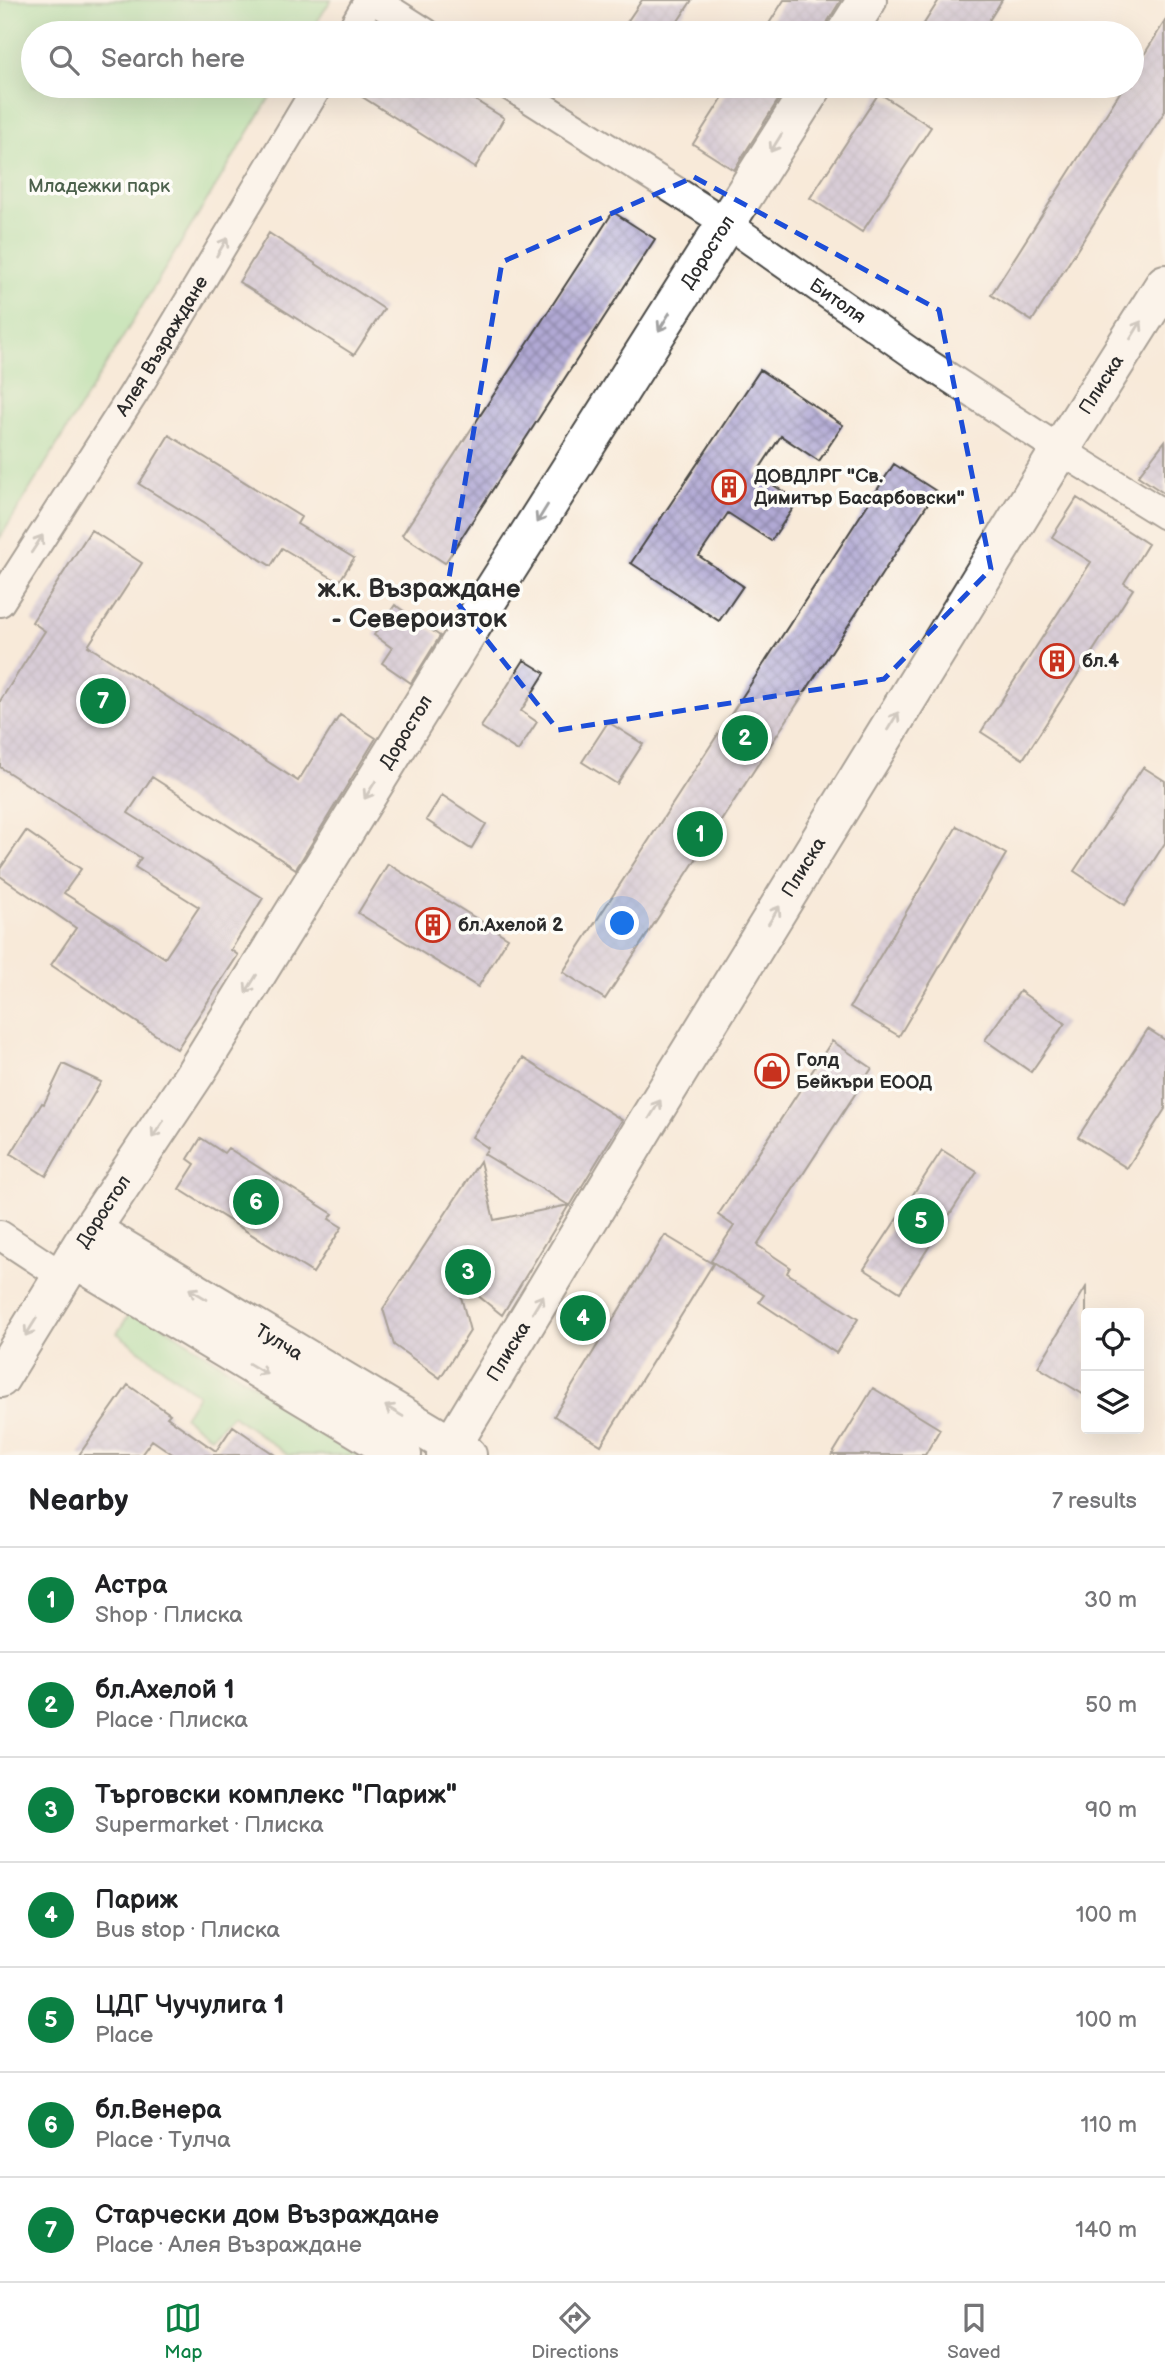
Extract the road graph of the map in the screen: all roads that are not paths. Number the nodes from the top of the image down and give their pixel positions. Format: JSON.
{"nodes":[{"id":1,"x":372,"y":0,"type":"edge"},
{"id":2,"x":867,"y":0,"type":"edge"},
{"id":3,"x":357,"y":21,"type":"edge"},
{"id":4,"x":406,"y":21,"type":"edge"},
{"id":5,"x":854,"y":21,"type":"edge"},
{"id":6,"x":311,"y":98,"type":"edge"},
{"id":7,"x":529,"y":98,"type":"edge"},
{"id":8,"x":805,"y":98,"type":"edge"},
{"id":9,"x":726,"y":223,"type":"junction"},
{"id":10,"x":1165,"y":284,"type":"edge"},
{"id":11,"x":1060,"y":450,"type":"junction"},
{"id":12,"x":1165,"y":515,"type":"edge"},
{"id":13,"x":0,"y":602,"type":"edge"},
{"id":14,"x":0,"y":1235,"type":"edge"},
{"id":15,"x":76,"y":1255,"type":"junction"},
{"id":16,"x":0,"y":1378,"type":"edge"},
{"id":17,"x":455,"y":1452,"type":"edge"},
{"id":18,"x":402,"y":1455,"type":"edge"}],
"edges":[{"from":1,"to":3,"type":"street"},
{"from":1,"to":4,"type":"street"},
{"from":2,"to":5,"type":"main road"},
{"from":13,"to":6,"type":"street","name":"Алея Възраждане","one_way":true},
{"from":7,"to":9,"type":"street","name":"Битоля"},
{"from":8,"to":9,"type":"main road","name":"Доростол","one_way":true},
{"from":9,"to":11,"type":"street","name":"Битоля"},
{"from":9,"to":15,"type":"main road","name":"Доростол","one_way":true},
{"from":11,"to":10,"type":"main road","name":"Плиска","one_way":true},
{"from":11,"to":12,"type":"street","name":"Битоля"},
{"from":17,"to":11,"type":"main road","name":"Плиска","one_way":true},
{"from":14,"to":15,"type":"street"},
{"from":15,"to":16,"type":"main road","name":"Доростол","one_way":true},
{"from":17,"to":15,"type":"main road","name":"Тулча","one_way":true},
{"from":15,"to":18,"type":"main road","name":"Тулча","one_way":true}]}
